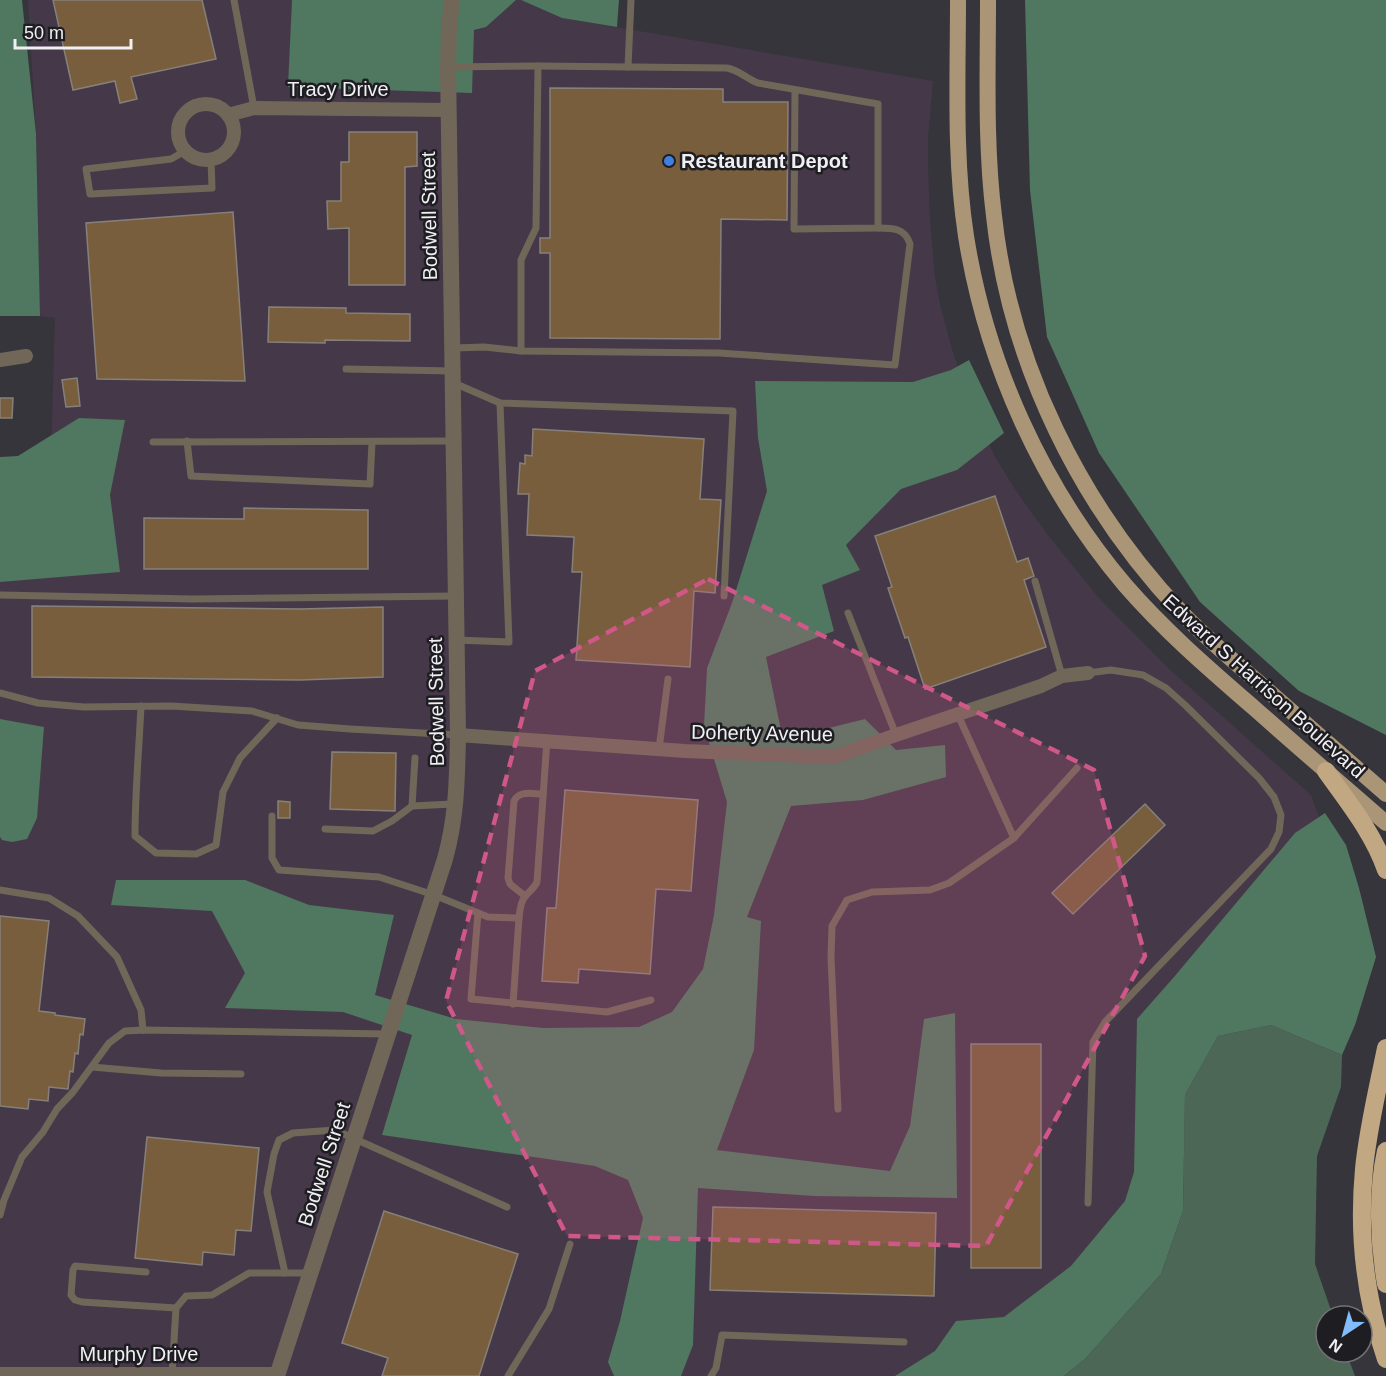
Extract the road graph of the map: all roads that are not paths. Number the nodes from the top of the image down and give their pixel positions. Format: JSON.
{"nodes":[{"id":1,"x":234,"y":0,"type":"edge"},
{"id":2,"x":452,"y":0,"type":"edge"},
{"id":3,"x":631,"y":0,"type":"edge"},
{"id":4,"x":958,"y":0,"type":"edge"},
{"id":5,"x":988,"y":0,"type":"edge"},
{"id":6,"x":538,"y":66,"type":"junction"},
{"id":7,"x":448,"y":67,"type":"junction"},
{"id":8,"x":628,"y":67,"type":"junction"},
{"id":9,"x":795,"y":90,"type":"junction"},
{"id":10,"x":254,"y":108,"type":"junction"},
{"id":11,"x":448,"y":110,"type":"junction"},
{"id":12,"x":228,"y":115,"type":"junction"},
{"id":13,"x":185,"y":151,"type":"junction"},
{"id":14,"x":211,"y":159,"type":"junction"},
{"id":15,"x":878,"y":228,"type":"junction"},
{"id":16,"x":452,"y":348,"type":"junction"},
{"id":17,"x":521,"y":351,"type":"junction"},
{"id":18,"x":26,"y":356,"type":"dead end"},
{"id":19,"x":0,"y":360,"type":"edge"},
{"id":20,"x":346,"y":369,"type":"dead end"},
{"id":21,"x":452,"y":377,"type":"junction"},
{"id":22,"x":500,"y":403,"type":"junction"},
{"id":23,"x":187,"y":441,"type":"junction"},
{"id":24,"x":453,"y":441,"type":"junction"},
{"id":25,"x":153,"y":442,"type":"dead end"},
{"id":26,"x":372,"y":442,"type":"junction"},
{"id":27,"x":1035,"y":581,"type":"dead end"},
{"id":28,"x":0,"y":595,"type":"edge"},
{"id":29,"x":455,"y":596,"type":"junction"},
{"id":30,"x":724,"y":596,"type":"dead end"},
{"id":31,"x":848,"y":613,"type":"dead end"},
{"id":32,"x":456,"y":640,"type":"junction"},
{"id":33,"x":1088,"y":672,"type":"joint"},
{"id":34,"x":1062,"y":676,"type":"junction"},
{"id":35,"x":668,"y":679,"type":"dead end"},
{"id":36,"x":0,"y":693,"type":"edge"},
{"id":37,"x":141,"y":706,"type":"junction"},
{"id":38,"x":957,"y":715,"type":"junction"},
{"id":39,"x":277,"y":718,"type":"junction"},
{"id":40,"x":458,"y":735,"type":"junction"},
{"id":41,"x":896,"y":735,"type":"junction"},
{"id":42,"x":547,"y":740,"type":"junction"},
{"id":43,"x":659,"y":749,"type":"junction"},
{"id":44,"x":415,"y":758,"type":"dead end"},
{"id":45,"x":1077,"y":768,"type":"dead end"},
{"id":46,"x":1326,"y":771,"type":"junction"},
{"id":47,"x":543,"y":794,"type":"junction"},
{"id":48,"x":1386,"y":794,"type":"edge"},
{"id":49,"x":456,"y":804,"type":"junction"},
{"id":50,"x":412,"y":806,"type":"junction"},
{"id":51,"x":272,"y":816,"type":"dead end"},
{"id":52,"x":1386,"y":823,"type":"edge"},
{"id":53,"x":325,"y":829,"type":"dead end"},
{"id":54,"x":1014,"y":838,"type":"junction"},
{"id":55,"x":1386,"y":870,"type":"edge"},
{"id":56,"x":0,"y":890,"type":"edge"},
{"id":57,"x":434,"y":895,"type":"junction"},
{"id":58,"x":525,"y":896,"type":"junction"},
{"id":59,"x":477,"y":913,"type":"junction"},
{"id":60,"x":519,"y":918,"type":"junction"},
{"id":61,"x":651,"y":1000,"type":"dead end"},
{"id":62,"x":513,"y":1004,"type":"junction"},
{"id":63,"x":143,"y":1030,"type":"junction"},
{"id":64,"x":388,"y":1034,"type":"junction"},
{"id":65,"x":1386,"y":1047,"type":"edge"},
{"id":66,"x":92,"y":1067,"type":"junction"},
{"id":67,"x":241,"y":1074,"type":"dead end"},
{"id":68,"x":838,"y":1109,"type":"dead end"},
{"id":69,"x":354,"y":1139,"type":"junction"},
{"id":70,"x":1386,"y":1151,"type":"edge"},
{"id":71,"x":1089,"y":1203,"type":"dead end"},
{"id":72,"x":507,"y":1207,"type":"dead end"},
{"id":73,"x":0,"y":1215,"type":"edge"},
{"id":74,"x":570,"y":1244,"type":"dead end"},
{"id":75,"x":146,"y":1272,"type":"dead end"},
{"id":76,"x":285,"y":1273,"type":"junction"},
{"id":77,"x":311,"y":1273,"type":"junction"},
{"id":78,"x":1386,"y":1284,"type":"edge"},
{"id":79,"x":176,"y":1308,"type":"junction"},
{"id":80,"x":904,"y":1342,"type":"dead end"},
{"id":81,"x":1386,"y":1359,"type":"edge"},
{"id":82,"x":0,"y":1374,"type":"edge"},
{"id":83,"x":172,"y":1374,"type":"junction"},
{"id":84,"x":278,"y":1375,"type":"edge"},
{"id":85,"x":508,"y":1376,"type":"edge"},
{"id":86,"x":711,"y":1376,"type":"edge"}],
"edges":[{"from":1,"to":10,"type":"lane"},
{"from":2,"to":7,"type":"street","name":"Bodwell Street"},
{"from":3,"to":8,"type":"lane"},
{"from":4,"to":46,"type":"main road","name":"Edward S Harrison Boulevard"},
{"from":5,"to":48,"type":"main road","name":"Edward S Harrison Boulevard"},
{"from":6,"to":7,"type":"lane"},
{"from":6,"to":8,"type":"lane"},
{"from":6,"to":17,"type":"lane"},
{"from":7,"to":11,"type":"street","name":"Bodwell Street"},
{"from":8,"to":9,"type":"lane"},
{"from":9,"to":15,"type":"lane"},
{"from":9,"to":15,"type":"lane"},
{"from":10,"to":11,"type":"street","name":"Tracy Drive"},
{"from":10,"to":12,"type":"street","name":"Tracy Drive"},
{"from":11,"to":16,"type":"street","name":"Bodwell Street"},
{"from":12,"to":13,"type":"street"},
{"from":12,"to":14,"type":"street"},
{"from":13,"to":14,"type":"street"},
{"from":13,"to":14,"type":"lane"},
{"from":15,"to":17,"type":"lane"},
{"from":16,"to":17,"type":"lane"},
{"from":16,"to":21,"type":"street","name":"Bodwell Street"},
{"from":18,"to":19,"type":"street"},
{"from":20,"to":21,"type":"lane"},
{"from":21,"to":22,"type":"lane"},
{"from":21,"to":24,"type":"street","name":"Bodwell Street"},
{"from":22,"to":30,"type":"lane"},
{"from":22,"to":32,"type":"lane"},
{"from":23,"to":25,"type":"lane"},
{"from":23,"to":26,"type":"lane"},
{"from":23,"to":26,"type":"lane"},
{"from":24,"to":26,"type":"lane"},
{"from":24,"to":29,"type":"street","name":"Bodwell Street"},
{"from":27,"to":34,"type":"lane"},
{"from":28,"to":29,"type":"lane"},
{"from":29,"to":32,"type":"street","name":"Bodwell Street"},
{"from":31,"to":41,"type":"lane"},
{"from":32,"to":40,"type":"street","name":"Bodwell Street"},
{"from":33,"to":34,"type":"street","name":"Doherty Avenue"},
{"from":33,"to":71,"type":"lane"},
{"from":34,"to":38,"type":"street","name":"Doherty Avenue"},
{"from":35,"to":43,"type":"lane"},
{"from":36,"to":37,"type":"lane"},
{"from":37,"to":39,"type":"lane"},
{"from":37,"to":39,"type":"lane"},
{"from":38,"to":41,"type":"street","name":"Doherty Avenue"},
{"from":38,"to":54,"type":"lane"},
{"from":39,"to":40,"type":"lane"},
{"from":40,"to":42,"type":"street","name":"Doherty Avenue"},
{"from":40,"to":49,"type":"street","name":"Bodwell Street"},
{"from":41,"to":43,"type":"street","name":"Doherty Avenue"},
{"from":42,"to":43,"type":"street","name":"Doherty Avenue"},
{"from":42,"to":47,"type":"lane"},
{"from":44,"to":50,"type":"lane"},
{"from":45,"to":54,"type":"lane"},
{"from":46,"to":52,"type":"main road","name":"Edward S Harrison Boulevard"},
{"from":46,"to":55,"type":"highway"},
{"from":47,"to":58,"type":"lane"},
{"from":47,"to":58,"type":"lane"},
{"from":49,"to":50,"type":"lane"},
{"from":49,"to":57,"type":"street","name":"Bodwell Street"},
{"from":50,"to":53,"type":"lane"},
{"from":51,"to":57,"type":"lane"},
{"from":54,"to":68,"type":"lane"},
{"from":56,"to":63,"type":"lane"},
{"from":57,"to":59,"type":"lane"},
{"from":57,"to":64,"type":"street","name":"Bodwell Street"},
{"from":58,"to":60,"type":"lane"},
{"from":59,"to":60,"type":"lane"},
{"from":59,"to":62,"type":"lane"},
{"from":60,"to":62,"type":"lane"},
{"from":61,"to":62,"type":"lane"},
{"from":63,"to":64,"type":"lane"},
{"from":63,"to":66,"type":"lane"},
{"from":64,"to":69,"type":"street","name":"Bodwell Street"},
{"from":65,"to":81,"type":"highway"},
{"from":66,"to":67,"type":"lane"},
{"from":66,"to":73,"type":"lane"},
{"from":69,"to":72,"type":"lane"},
{"from":69,"to":76,"type":"lane"},
{"from":69,"to":77,"type":"street","name":"Bodwell Street"},
{"from":70,"to":78,"type":"highway"},
{"from":74,"to":85,"type":"lane"},
{"from":75,"to":79,"type":"lane"},
{"from":76,"to":77,"type":"lane"},
{"from":76,"to":79,"type":"lane"},
{"from":77,"to":84,"type":"street","name":"Bodwell Street"},
{"from":79,"to":83,"type":"lane"},
{"from":80,"to":86,"type":"lane"},
{"from":82,"to":83,"type":"street","name":"Murphy Drive"},
{"from":83,"to":84,"type":"street","name":"Murphy Drive"}]}
